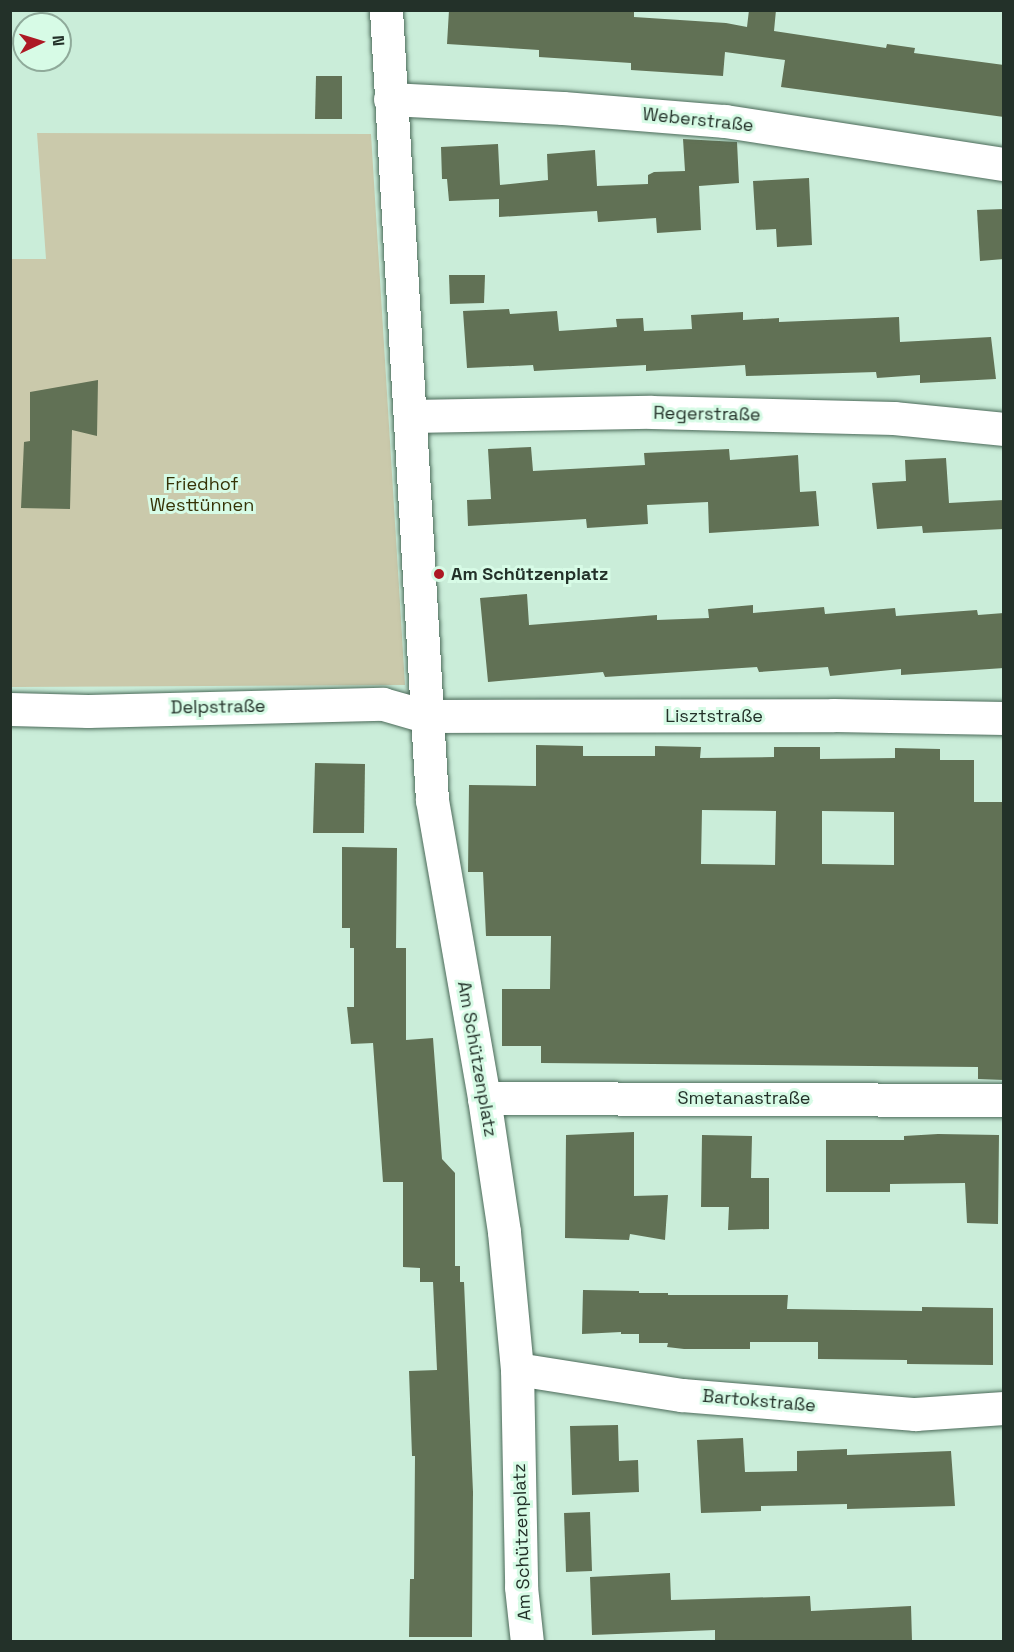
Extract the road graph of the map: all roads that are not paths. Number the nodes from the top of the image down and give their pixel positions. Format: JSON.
{"nodes":[{"id":1,"x":386,"y":10,"type":"edge"},
{"id":2,"x":390,"y":99,"type":"junction"},
{"id":3,"x":1004,"y":164,"type":"edge"},
{"id":4,"x":410,"y":416,"type":"junction"},
{"id":5,"x":1004,"y":429,"type":"edge"},
{"id":6,"x":10,"y":709,"type":"edge"},
{"id":7,"x":425,"y":716,"type":"junction"},
{"id":8,"x":1004,"y":718,"type":"edge"},
{"id":9,"x":484,"y":1098,"type":"junction"},
{"id":10,"x":1004,"y":1100,"type":"edge"},
{"id":11,"x":517,"y":1369,"type":"junction"},
{"id":12,"x":1004,"y":1408,"type":"edge"},
{"id":13,"x":527,"y":1641,"type":"edge"}],
"edges":[{"from":1,"to":2,"type":"street","name":"Am Schützenplatz"},
{"from":2,"to":3,"type":"street","name":"Weberstraße"},
{"from":2,"to":4,"type":"street","name":"Am Schützenplatz"},
{"from":4,"to":5,"type":"street","name":"Regerstraße"},
{"from":4,"to":7,"type":"street","name":"Am Schützenplatz"},
{"from":6,"to":7,"type":"street","name":"Delpstraße"},
{"from":7,"to":8,"type":"street","name":"Lisztstraße"},
{"from":7,"to":9,"type":"street","name":"Am Schützenplatz"},
{"from":9,"to":10,"type":"street","name":"Smetanastraße"},
{"from":9,"to":11,"type":"street","name":"Am Schützenplatz"},
{"from":11,"to":12,"type":"street","name":"Bartokstraße"},
{"from":11,"to":13,"type":"street","name":"Am Schützenplatz"}]}
